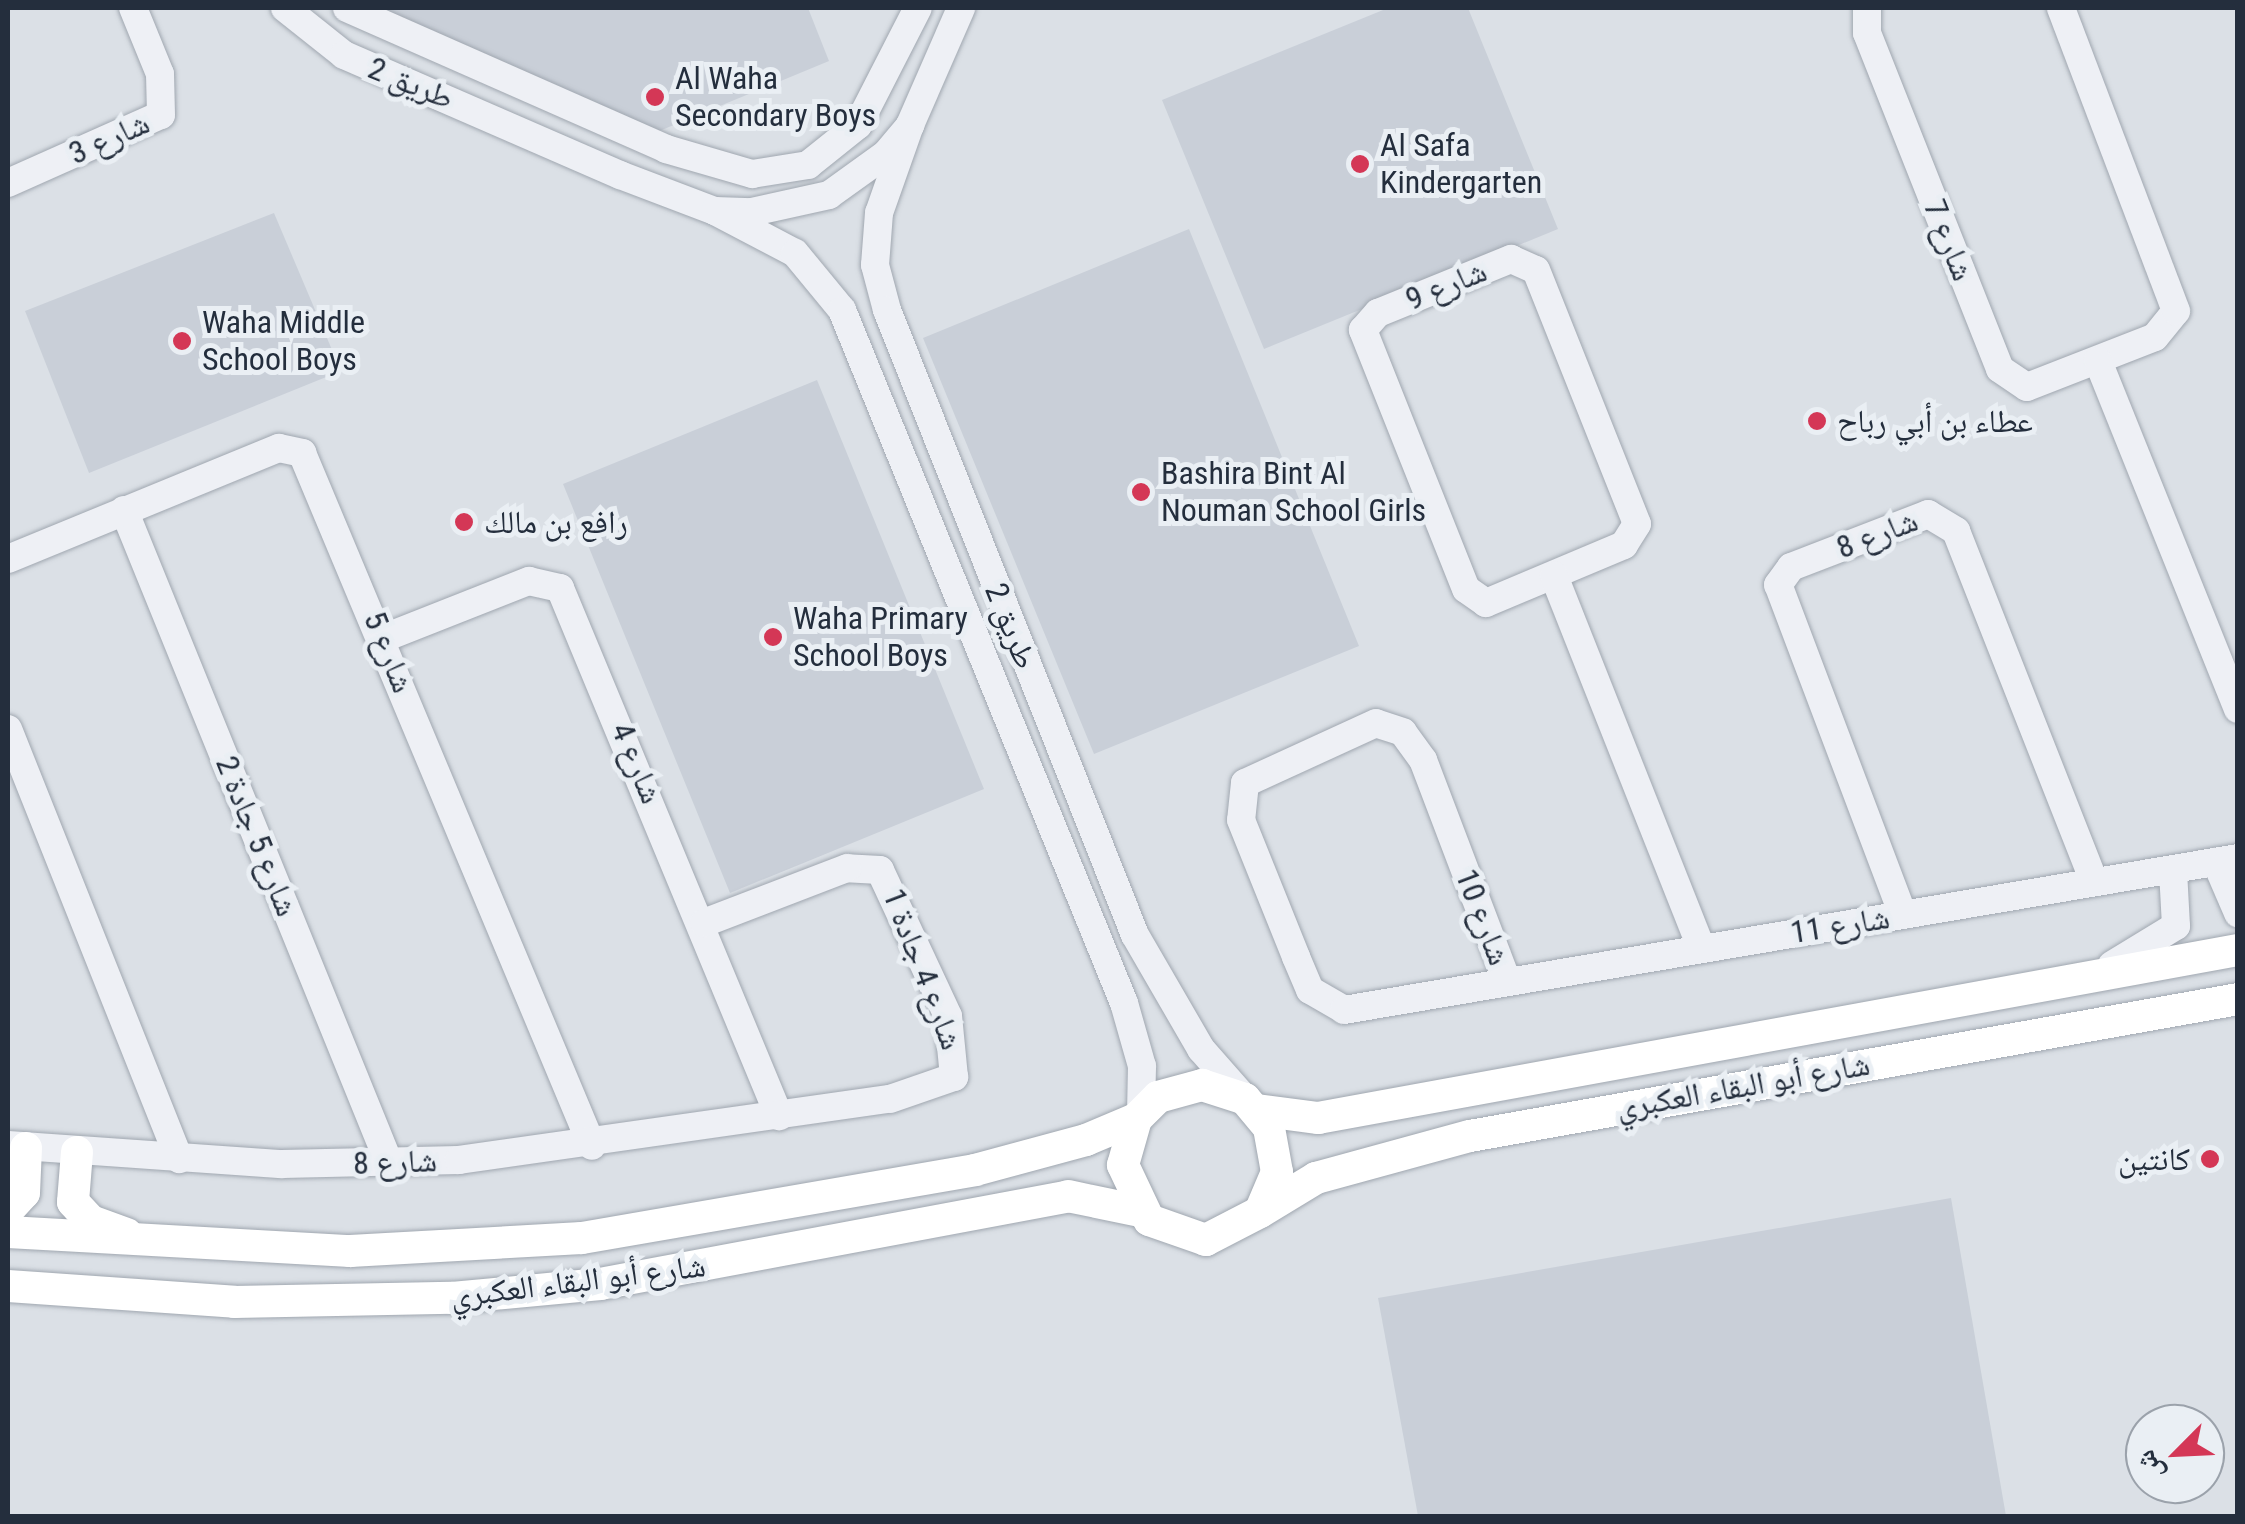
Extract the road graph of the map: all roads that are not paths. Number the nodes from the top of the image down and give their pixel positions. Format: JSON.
{"nodes":[{"id":1,"x":133,"y":8,"type":"edge"},
{"id":2,"x":285,"y":8,"type":"edge"},
{"id":3,"x":346,"y":8,"type":"edge"},
{"id":4,"x":961,"y":8,"type":"edge"},
{"id":5,"x":1866,"y":8,"type":"edge"},
{"id":6,"x":2062,"y":8,"type":"edge"},
{"id":7,"x":915,"y":16,"type":"edge"},
{"id":8,"x":948,"y":39,"type":"junction"},
{"id":9,"x":572,"y":108,"type":"junction"},
{"id":10,"x":910,"y":125,"type":"junction"},
{"id":11,"x":634,"y":135,"type":"junction"},
{"id":12,"x":552,"y":144,"type":"junction"},
{"id":13,"x":620,"y":175,"type":"junction"},
{"id":14,"x":8,"y":183,"type":"edge"},
{"id":15,"x":715,"y":210,"type":"junction"},
{"id":16,"x":903,"y":351,"type":"junction"},
{"id":17,"x":2098,"y":361,"type":"junction"},
{"id":18,"x":866,"y":366,"type":"junction"},
{"id":19,"x":124,"y":510,"type":"junction"},
{"id":20,"x":8,"y":559,"type":"edge"},
{"id":21,"x":1554,"y":576,"type":"junction"},
{"id":22,"x":384,"y":638,"type":"junction"},
{"id":23,"x":2238,"y":709,"type":"edge"},
{"id":24,"x":1044,"y":710,"type":"junction"},
{"id":25,"x":1009,"y":724,"type":"junction"},
{"id":26,"x":8,"y":729,"type":"edge"},
{"id":27,"x":2226,"y":860,"type":"edge"},
{"id":28,"x":2173,"y":870,"type":"junction"},
{"id":29,"x":2094,"y":882,"type":"junction"},
{"id":30,"x":2238,"y":913,"type":"edge"},
{"id":31,"x":1903,"y":915,"type":"junction"},
{"id":32,"x":704,"y":923,"type":"junction"},
{"id":33,"x":1701,"y":948,"type":"junction"},
{"id":34,"x":2238,"y":950,"type":"edge"},
{"id":35,"x":2082,"y":978,"type":"junction"},
{"id":36,"x":1507,"y":981,"type":"junction"},
{"id":37,"x":2238,"y":999,"type":"edge"},
{"id":38,"x":1909,"y":1013,"type":"junction"},
{"id":39,"x":1700,"y":1093,"type":"junction"},
{"id":40,"x":1251,"y":1105,"type":"junction"},
{"id":41,"x":1138,"y":1115,"type":"junction"},
{"id":42,"x":780,"y":1116,"type":"junction"},
{"id":43,"x":17,"y":1146,"type":"edge"},
{"id":44,"x":592,"y":1146,"type":"junction"},
{"id":45,"x":77,"y":1152,"type":"junction"},
{"id":46,"x":179,"y":1159,"type":"junction"},
{"id":47,"x":389,"y":1163,"type":"junction"},
{"id":48,"x":8,"y":1210,"type":"edge"},
{"id":49,"x":1140,"y":1211,"type":"junction"},
{"id":50,"x":1260,"y":1212,"type":"junction"},
{"id":51,"x":8,"y":1232,"type":"edge"},
{"id":52,"x":582,"y":1238,"type":"junction"},
{"id":53,"x":170,"y":1246,"type":"junction"},
{"id":54,"x":8,"y":1286,"type":"edge"},
{"id":55,"x":452,"y":1298,"type":"junction"}],
"edges":[{"from":1,"to":14,"type":"street","name":"شارع 3"},
{"from":2,"to":12,"type":"street","name":"طريق 2"},
{"from":3,"to":9,"type":"street","name":"طريق 2"},
{"from":4,"to":8,"type":"street","name":"طريق 2"},
{"from":5,"to":17,"type":"street","name":"شارع 7"},
{"from":6,"to":17,"type":"street","name":"شارع 7"},
{"from":7,"to":8,"type":"street"},
{"from":7,"to":11,"type":"street","name":"طريق 2"},
{"from":8,"to":10,"type":"street","name":"طريق 2"},
{"from":9,"to":11,"type":"street","name":"طريق 2"},
{"from":9,"to":12,"type":"street"},
{"from":10,"to":15,"type":"street","name":"طريق 2"},
{"from":10,"to":16,"type":"street","name":"طريق 2"},
{"from":11,"to":13,"type":"street"},
{"from":12,"to":13,"type":"street","name":"طريق 2"},
{"from":13,"to":15,"type":"street","name":"طريق 2"},
{"from":15,"to":18,"type":"street","name":"طريق 2"},
{"from":16,"to":18,"type":"street"},
{"from":16,"to":24,"type":"street","name":"طريق 2"},
{"from":17,"to":23,"type":"street"},
{"from":18,"to":25,"type":"street","name":"طريق 2"},
{"from":19,"to":20,"type":"street","name":"شارع 5"},
{"from":19,"to":22,"type":"street","name":"شارع 5"},
{"from":19,"to":47,"type":"street","name":"شارع 5 جادة 2"},
{"from":21,"to":21,"type":"street","name":"شارع 9"},
{"from":21,"to":33,"type":"street"},
{"from":22,"to":32,"type":"street","name":"شارع 4"},
{"from":22,"to":44,"type":"street","name":"شارع 5"},
{"from":24,"to":25,"type":"street"},
{"from":24,"to":40,"type":"street","name":"طريق 2"},
{"from":25,"to":41,"type":"street","name":"طريق 2"},
{"from":26,"to":46,"type":"street"},
{"from":27,"to":28,"type":"street","name":"شارع 11"},
{"from":27,"to":30,"type":"street","name":"شارع 11"},
{"from":28,"to":29,"type":"street","name":"شارع 11"},
{"from":28,"to":35,"type":"street"},
{"from":29,"to":31,"type":"street","name":"شارع 11"},
{"from":29,"to":31,"type":"street","name":"شارع 8"},
{"from":31,"to":33,"type":"street","name":"شارع 11"},
{"from":32,"to":42,"type":"street","name":"شارع 4"},
{"from":32,"to":42,"type":"street","name":"شارع 4 جادة 1"},
{"from":33,"to":36,"type":"street","name":"شارع 11"},
{"from":34,"to":35,"type":"main road","name":"شارع أبو البقاء العكبري"},
{"from":35,"to":38,"type":"main road","name":"شارع أبو البقاء العكبري"},
{"from":36,"to":36,"type":"street","name":"شارع 10"},
{"from":37,"to":39,"type":"main road","name":"شارع أبو البقاء العكبري"},
{"from":38,"to":39,"type":"main road"},
{"from":38,"to":40,"type":"main road","name":"شارع أبو البقاء العكبري"},
{"from":39,"to":50,"type":"main road","name":"شارع أبو البقاء العكبري"},
{"from":40,"to":41,"type":"main road"},
{"from":40,"to":50,"type":"main road"},
{"from":41,"to":49,"type":"main road"},
{"from":41,"to":52,"type":"main road","name":"شارع أبو البقاء العكبري"},
{"from":42,"to":44,"type":"street","name":"شارع 8"},
{"from":43,"to":45,"type":"street","name":"شارع 8"},
{"from":43,"to":48,"type":"main road"},
{"from":44,"to":47,"type":"street","name":"شارع 8"},
{"from":45,"to":46,"type":"street","name":"شارع 8"},
{"from":45,"to":53,"type":"main road"},
{"from":46,"to":47,"type":"street","name":"شارع 8"},
{"from":49,"to":50,"type":"main road"},
{"from":49,"to":55,"type":"main road","name":"شارع أبو البقاء العكبري"},
{"from":51,"to":53,"type":"main road","name":"شارع أبو البقاء العكبري"},
{"from":52,"to":53,"type":"main road","name":"شارع أبو البقاء العكبري"},
{"from":52,"to":55,"type":"main road"},
{"from":54,"to":55,"type":"main road","name":"شارع أبو البقاء العكبري"}]}
